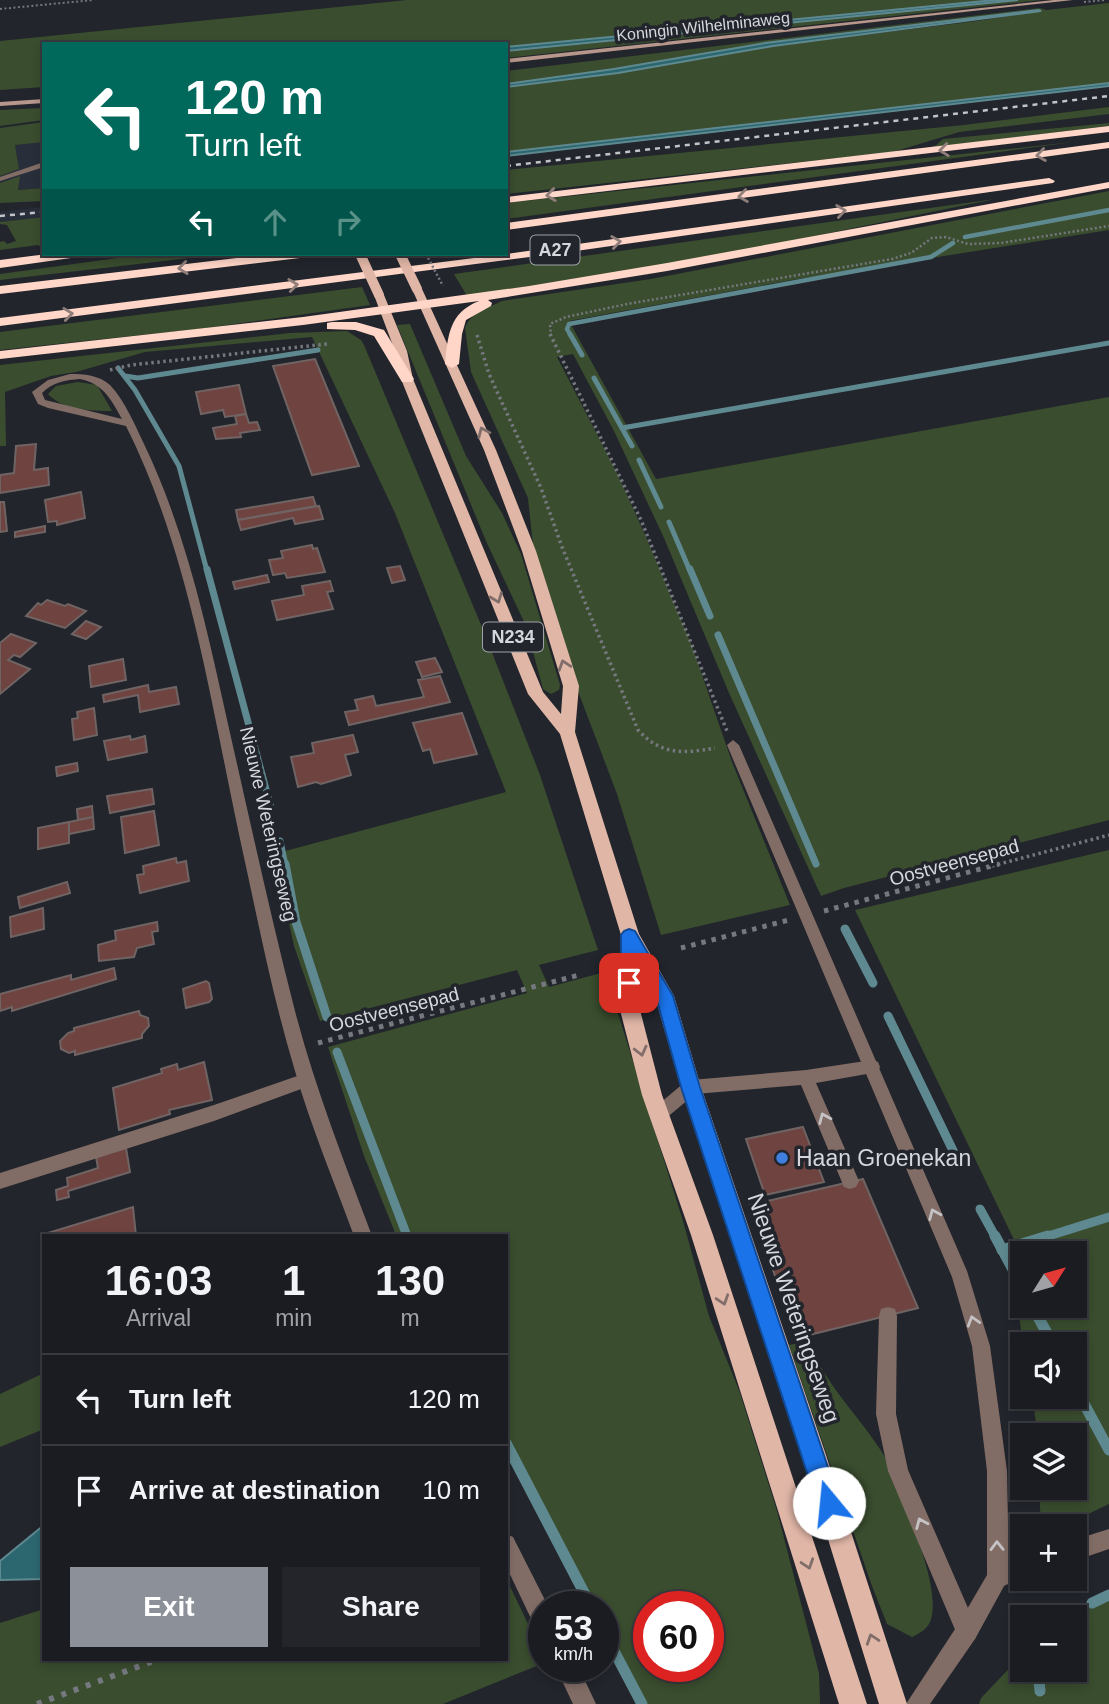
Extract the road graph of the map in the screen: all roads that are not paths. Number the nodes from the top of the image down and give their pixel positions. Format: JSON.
{"nodes":[{"id":1,"x":1070,"y":0,"type":"edge"},
{"id":2,"x":508,"y":61,"type":"edge"},
{"id":3,"x":42,"y":101,"type":"edge"},
{"id":4,"x":0,"y":104,"type":"edge"},
{"id":5,"x":1109,"y":130,"type":"edge"},
{"id":6,"x":1109,"y":145,"type":"edge"},
{"id":7,"x":42,"y":165,"type":"edge"},
{"id":8,"x":1109,"y":172,"type":"edge"},
{"id":9,"x":1082,"y":176,"type":"dead end"},
{"id":10,"x":1069,"y":178,"type":"dead end"},
{"id":11,"x":0,"y":180,"type":"edge"},
{"id":12,"x":1109,"y":185,"type":"edge"},
{"id":13,"x":508,"y":200,"type":"edge"},
{"id":14,"x":508,"y":228,"type":"edge"},
{"id":15,"x":57,"y":256,"type":"edge"},
{"id":16,"x":283,"y":256,"type":"edge"},
{"id":17,"x":361,"y":256,"type":"edge"},
{"id":18,"x":401,"y":256,"type":"edge"},
{"id":19,"x":505,"y":256,"type":"edge"},
{"id":20,"x":508,"y":256,"type":"edge"},
{"id":21,"x":0,"y":264,"type":"edge"},
{"id":22,"x":0,"y":290,"type":"edge"},
{"id":23,"x":517,"y":292,"type":"junction"},
{"id":24,"x":425,"y":304,"type":"junction"},
{"id":25,"x":385,"y":309,"type":"junction"},
{"id":26,"x":0,"y":322,"type":"edge"},
{"id":27,"x":257,"y":326,"type":"junction"},
{"id":28,"x":0,"y":355,"type":"edge"},
{"id":29,"x":452,"y":364,"type":"junction"},
{"id":30,"x":407,"y":379,"type":"junction"},
{"id":31,"x":129,"y":424,"type":"junction"},
{"id":32,"x":566,"y":732,"type":"junction"},
{"id":33,"x":733,"y":746,"type":"road end"},
{"id":34,"x":629,"y":935,"type":"junction"},
{"id":35,"x":872,"y":1067,"type":"junction"},
{"id":36,"x":806,"y":1077,"type":"junction"},
{"id":37,"x":306,"y":1080,"type":"junction"},
{"id":38,"x":691,"y":1087,"type":"junction"},
{"id":39,"x":659,"y":1114,"type":"junction"},
{"id":40,"x":0,"y":1181,"type":"edge"},
{"id":41,"x":850,"y":1181,"type":"dead end"},
{"id":42,"x":362,"y":1234,"type":"edge"},
{"id":43,"x":888,"y":1316,"type":"dead end"},
{"id":44,"x":1109,"y":1539,"type":"edge"},
{"id":45,"x":1087,"y":1547,"type":"edge"},
{"id":46,"x":508,"y":1548,"type":"edge"},
{"id":47,"x":1010,"y":1573,"type":"edge"},
{"id":48,"x":998,"y":1577,"type":"junction"},
{"id":49,"x":529,"y":1591,"type":"edge"},
{"id":50,"x":967,"y":1631,"type":"junction"},
{"id":51,"x":574,"y":1682,"type":"edge"},
{"id":52,"x":585,"y":1704,"type":"edge"},
{"id":53,"x":853,"y":1704,"type":"edge"},
{"id":54,"x":893,"y":1704,"type":"edge"},
{"id":55,"x":917,"y":1704,"type":"edge"}],
"edges":[{"from":1,"to":2,"type":"main road","name":"Koningin Wilhelminaweg"},
{"from":3,"to":4,"type":"main road"},
{"from":5,"to":13,"type":"highway","one_way":true},
{"from":6,"to":14,"type":"highway","number":"A27","one_way":true},
{"from":7,"to":11,"type":"street"},
{"from":8,"to":9,"type":"highway"},
{"from":20,"to":10,"type":"highway","number":"A27","one_way":true},
{"from":12,"to":23,"type":"highway","number":"A27"},
{"from":15,"to":21,"type":"highway"},
{"from":16,"to":22,"type":"highway","one_way":true},
{"from":17,"to":25,"type":"main road","name":"Nieuwe Weteringseweg","number":"N234","bridge":true},
{"from":18,"to":24,"type":"main road","name":"Nieuwe Weteringseweg","number":"N234","bridge":true},
{"from":26,"to":19,"type":"highway","number":"A27","one_way":true},
{"from":23,"to":24,"type":"highway","number":"A27"},
{"from":23,"to":29,"type":"highway","number":"A27"},
{"from":24,"to":25,"type":"highway","number":"A27"},
{"from":24,"to":29,"type":"main road","name":"Nieuwe Weteringseweg","number":"N234"},
{"from":25,"to":27,"type":"highway","number":"A27"},
{"from":25,"to":30,"type":"main road","name":"Nieuwe Weteringseweg","number":"N234"},
{"from":27,"to":28,"type":"highway","number":"A27"},
{"from":27,"to":30,"type":"highway","number":"A27"},
{"from":32,"to":29,"type":"main road","name":"Nieuwe Weteringseweg","number":"N234","one_way":true},
{"from":30,"to":32,"type":"main road","name":"Nieuwe Weteringseweg","number":"N234","one_way":true},
{"from":31,"to":31,"type":"street","name":"Nieuwe Weteringseweg"},
{"from":31,"to":37,"type":"street","name":"Nieuwe Weteringseweg"},
{"from":32,"to":34,"type":"main road","name":"Nieuwe Weteringseweg","number":"N234"},
{"from":33,"to":35,"type":"street"},
{"from":34,"to":38,"type":"main road","name":"Nieuwe Weteringseweg","number":"N234"},
{"from":34,"to":39,"type":"main road","name":"Nieuwe Weteringseweg","number":"N234","one_way":true},
{"from":35,"to":36,"type":"street"},
{"from":48,"to":35,"type":"street","one_way":true},
{"from":36,"to":38,"type":"street"},
{"from":41,"to":36,"type":"street","one_way":true},
{"from":37,"to":40,"type":"street"},
{"from":37,"to":42,"type":"street","name":"Nieuwe Weteringseweg"},
{"from":38,"to":39,"type":"street"},
{"from":54,"to":38,"type":"main road","name":"Nieuwe Weteringseweg","number":"N234","one_way":true},
{"from":39,"to":53,"type":"main road","name":"Nieuwe Weteringseweg","number":"N234","one_way":true},
{"from":50,"to":43,"type":"street","one_way":true},
{"from":44,"to":45,"type":"street"},
{"from":46,"to":49,"type":"street"},
{"from":47,"to":48,"type":"street"},
{"from":48,"to":50,"type":"street"},
{"from":50,"to":55,"type":"street"},
{"from":51,"to":52,"type":"street"}]}
